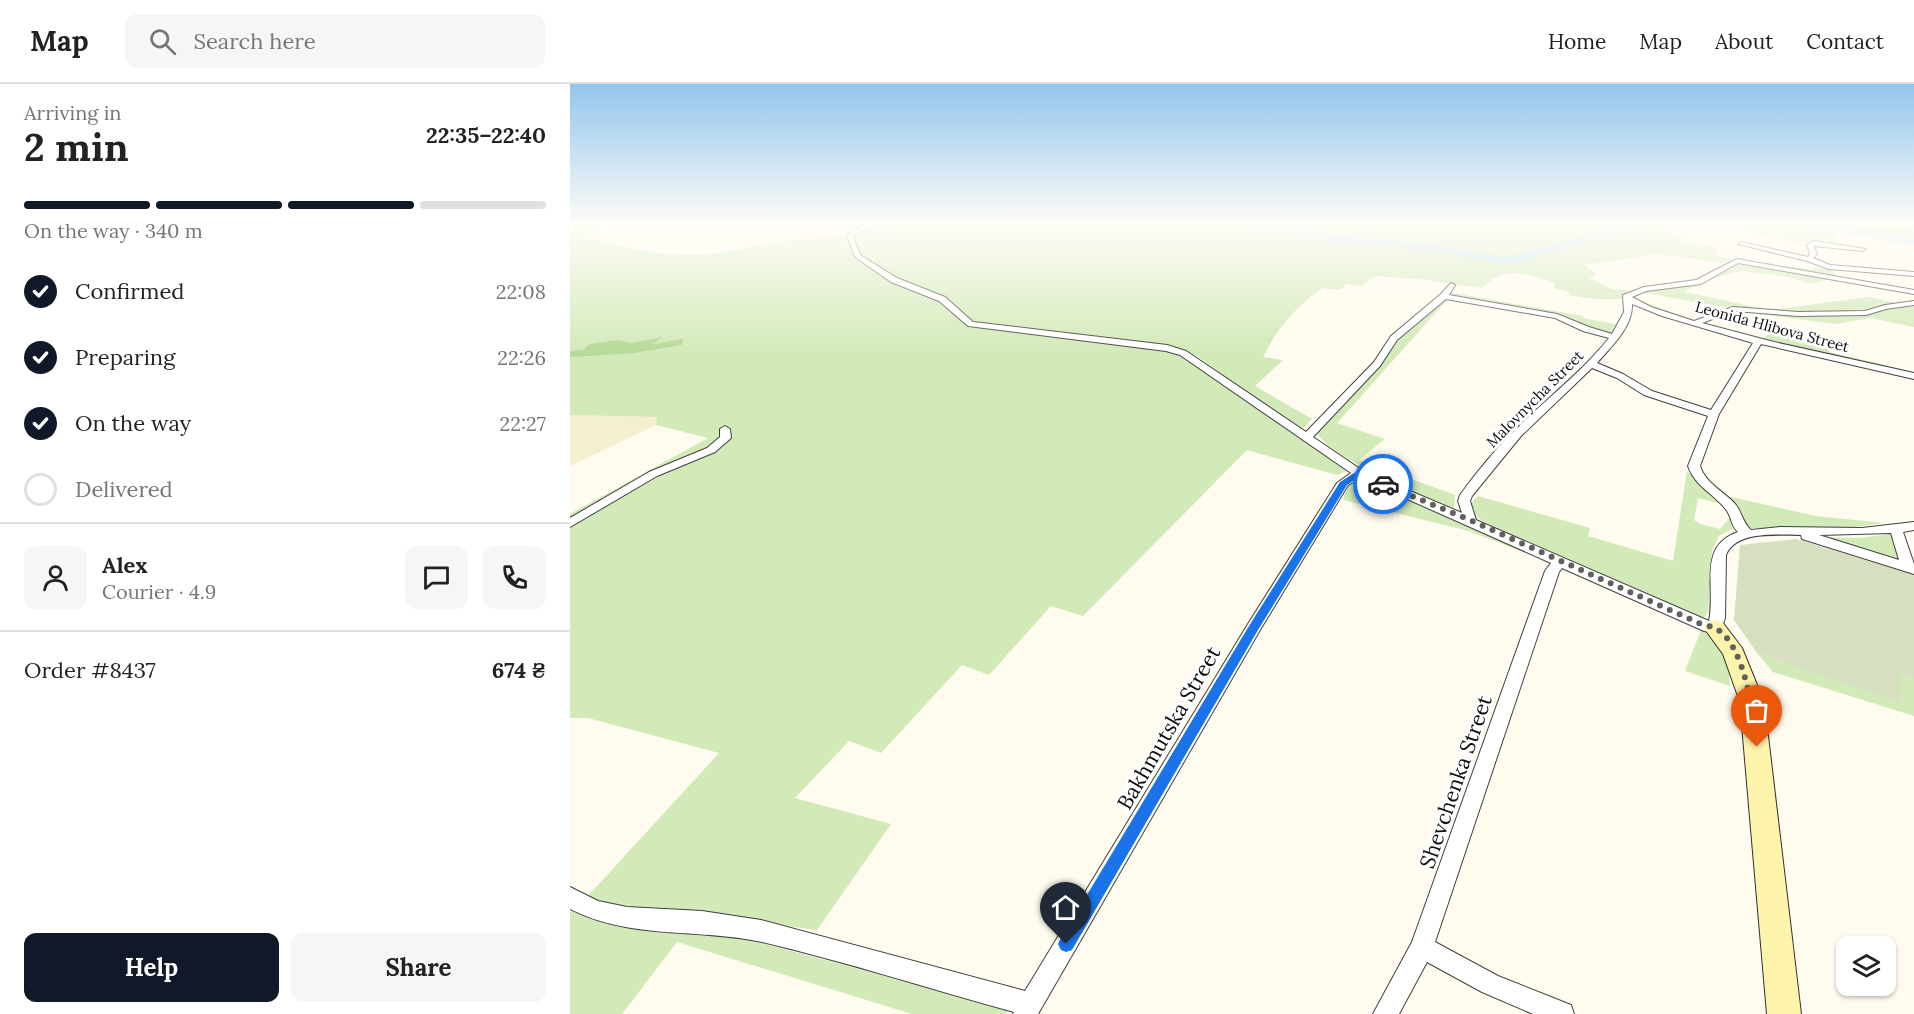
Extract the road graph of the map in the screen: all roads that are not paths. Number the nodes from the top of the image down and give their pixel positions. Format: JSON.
{"nodes":[{"id":1,"x":875,"y":267,"type":"edge"},
{"id":2,"x":1725,"y":267,"type":"edge"},
{"id":3,"x":1777,"y":267,"type":"edge"},
{"id":4,"x":1797,"y":267,"type":"edge"},
{"id":5,"x":1826,"y":267,"type":"edge"},
{"id":6,"x":1829,"y":267,"type":"edge"},
{"id":7,"x":1834,"y":267,"type":"edge"},
{"id":8,"x":1914,"y":274,"type":"edge"},
{"id":9,"x":1838,"y":277,"type":"junction"},
{"id":10,"x":1451,"y":285,"type":"dead end"},
{"id":11,"x":1914,"y":292,"type":"edge"},
{"id":12,"x":1444,"y":296,"type":"junction"},
{"id":13,"x":1627,"y":298,"type":"junction"},
{"id":14,"x":1914,"y":303,"type":"edge"},
{"id":15,"x":1695,"y":323,"type":"junction"},
{"id":16,"x":1615,"y":336,"type":"junction"},
{"id":17,"x":1758,"y":342,"type":"junction"},
{"id":18,"x":1591,"y":364,"type":"junction"},
{"id":19,"x":1914,"y":376,"type":"edge"},
{"id":20,"x":1714,"y":414,"type":"junction"},
{"id":21,"x":725,"y":429,"type":"dead end"},
{"id":22,"x":1306,"y":438,"type":"junction"},
{"id":23,"x":1359,"y":473,"type":"junction"},
{"id":24,"x":1470,"y":520,"type":"junction"},
{"id":25,"x":570,"y":523,"type":"edge"},
{"id":26,"x":1914,"y":526,"type":"edge"},
{"id":27,"x":1895,"y":529,"type":"junction"},
{"id":28,"x":1792,"y":531,"type":"junction"},
{"id":29,"x":1748,"y":534,"type":"junction"},
{"id":30,"x":1561,"y":561,"type":"junction"},
{"id":31,"x":1911,"y":569,"type":"edge"},
{"id":32,"x":1715,"y":628,"type":"junction"},
{"id":33,"x":570,"y":898,"type":"edge"},
{"id":34,"x":1422,"y":947,"type":"junction"},
{"id":35,"x":1028,"y":1009,"type":"edge"},
{"id":36,"x":1385,"y":1014,"type":"edge"},
{"id":37,"x":1562,"y":1014,"type":"edge"},
{"id":38,"x":1784,"y":1014,"type":"edge"}],
"edges":[{"from":1,"to":22,"type":"street"},
{"from":2,"to":13,"type":"street"},
{"from":3,"to":9,"type":"street"},
{"from":4,"to":5,"type":"street"},
{"from":6,"to":9,"type":"street"},
{"from":7,"to":8,"type":"street"},
{"from":9,"to":11,"type":"street"},
{"from":10,"to":12,"type":"street"},
{"from":12,"to":16,"type":"street"},
{"from":12,"to":22,"type":"street"},
{"from":13,"to":15,"type":"street","name":"Leonida Hlibova Street"},
{"from":13,"to":16,"type":"street","name":"Malovnycha Street"},
{"from":14,"to":15,"type":"street"},
{"from":15,"to":17,"type":"street","name":"Leonida Hlibova Street"},
{"from":16,"to":18,"type":"street","name":"Malovnycha Street"},
{"from":17,"to":19,"type":"street","name":"Leonida Hlibova Street"},
{"from":17,"to":20,"type":"street"},
{"from":18,"to":20,"type":"street"},
{"from":18,"to":24,"type":"street","name":"Malovnycha Street"},
{"from":20,"to":29,"type":"street"},
{"from":21,"to":25,"type":"street"},
{"from":22,"to":23,"type":"street"},
{"from":23,"to":24,"type":"street"},
{"from":23,"to":35,"type":"street","name":"Bakhmutska Street"},
{"from":24,"to":30,"type":"street"},
{"from":26,"to":27,"type":"street"},
{"from":27,"to":28,"type":"street"},
{"from":27,"to":31,"type":"street"},
{"from":28,"to":29,"type":"street"},
{"from":28,"to":31,"type":"street"},
{"from":29,"to":32,"type":"street"},
{"from":30,"to":32,"type":"street"},
{"from":30,"to":34,"type":"street","name":"Shevchenka Street"},
{"from":32,"to":38,"type":"street"},
{"from":33,"to":35,"type":"street"},
{"from":34,"to":36,"type":"street","name":"Shevchenka Street"},
{"from":34,"to":37,"type":"street"}]}
